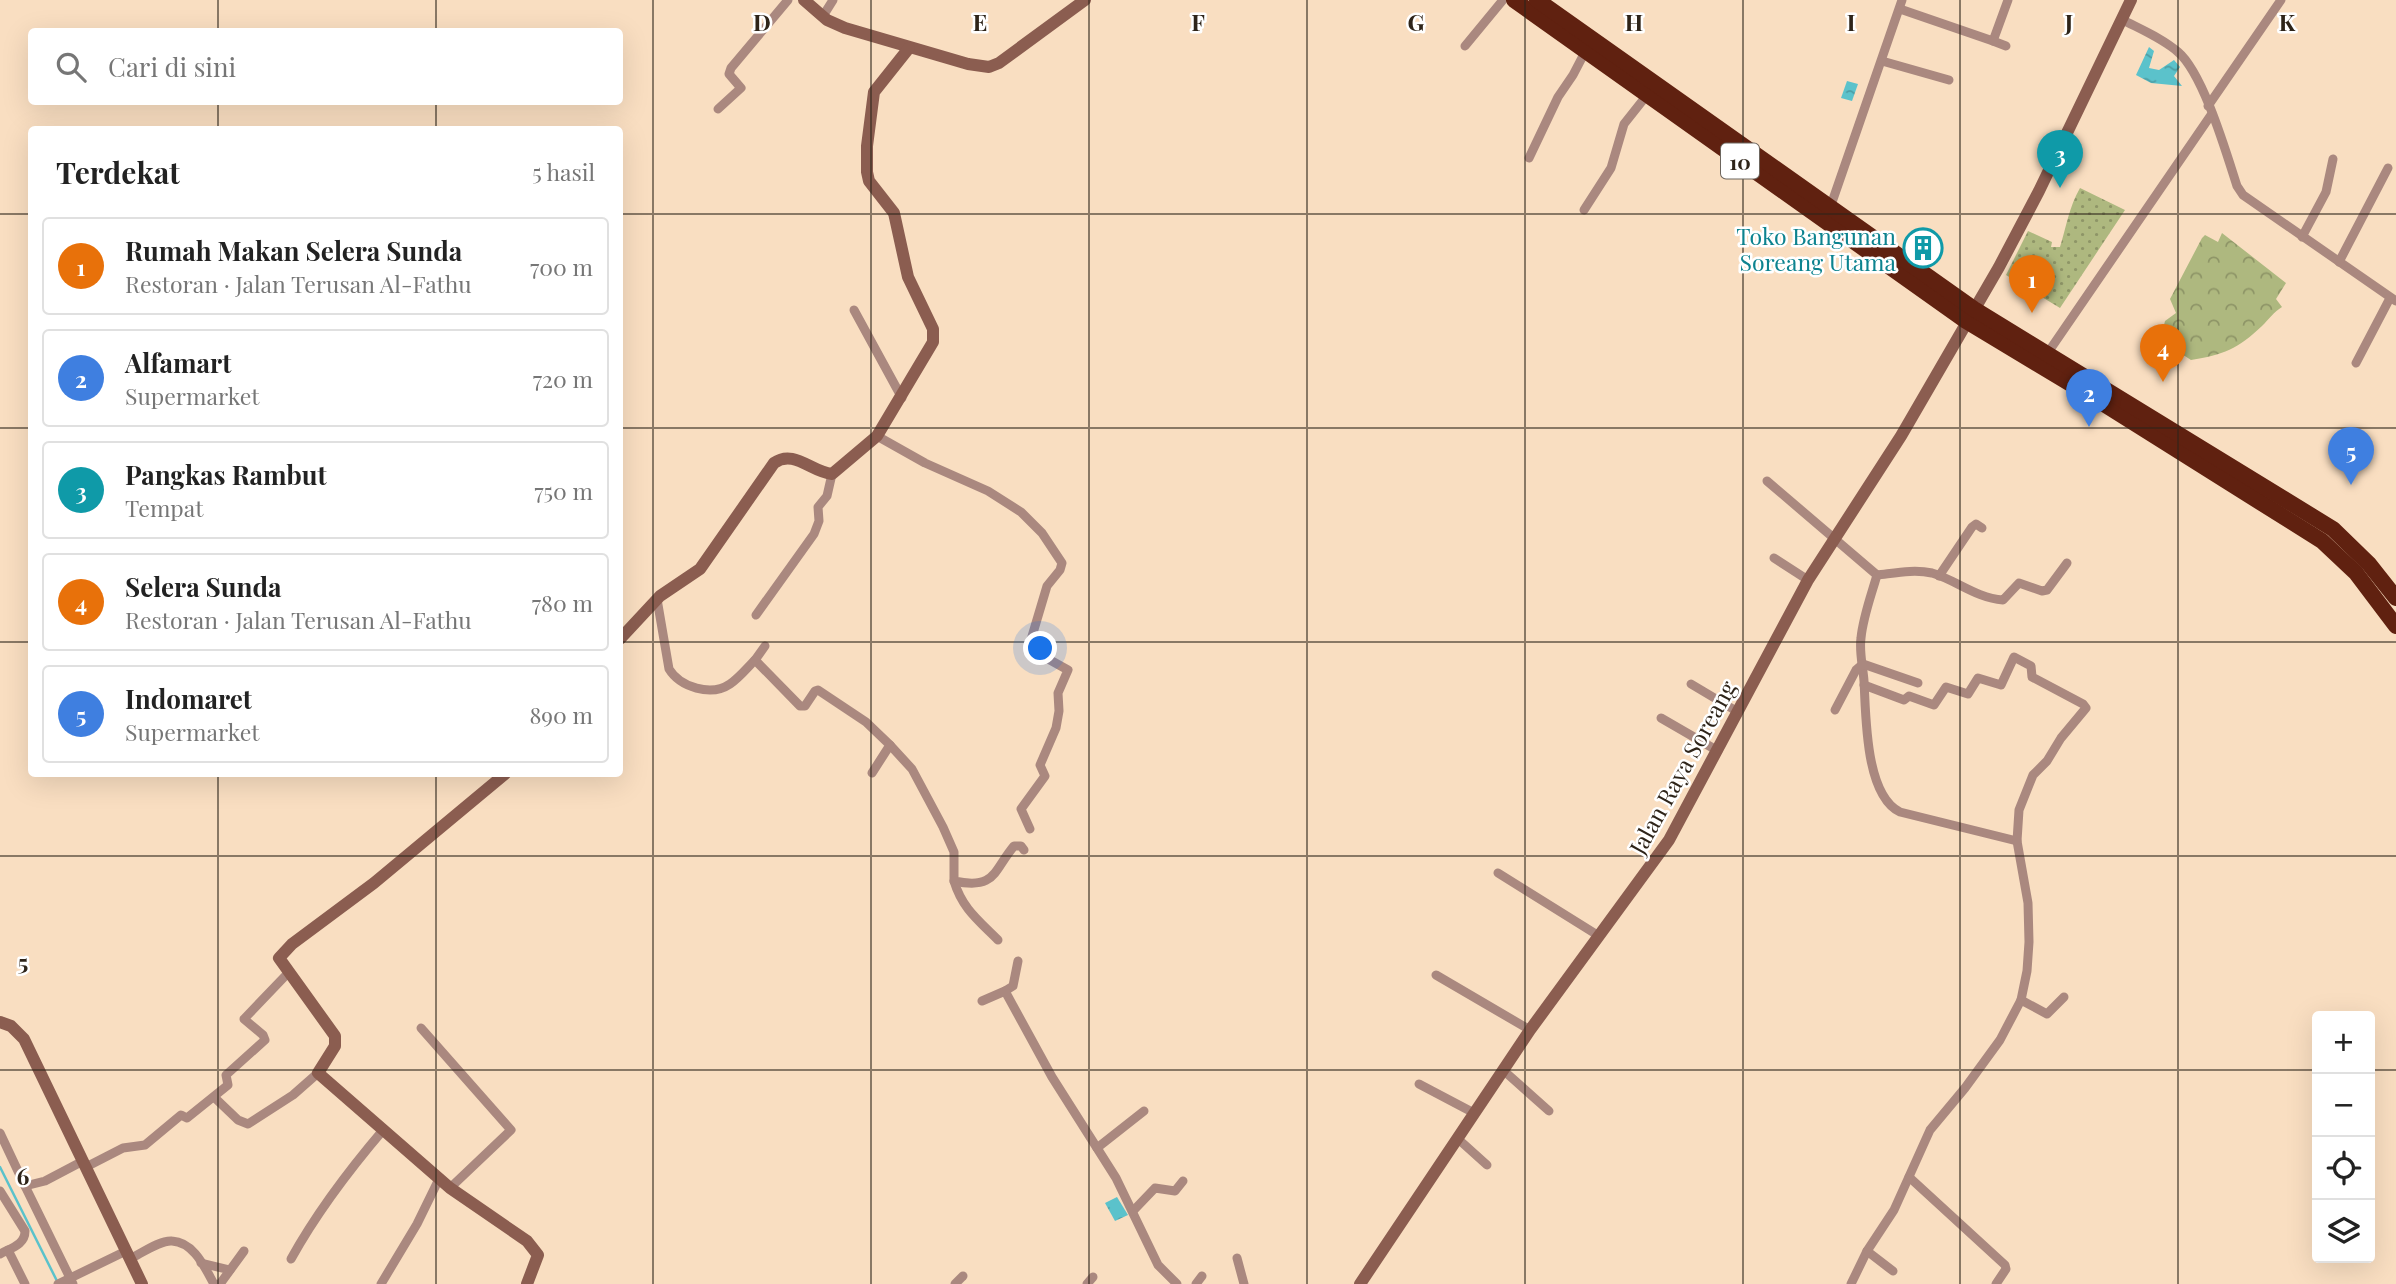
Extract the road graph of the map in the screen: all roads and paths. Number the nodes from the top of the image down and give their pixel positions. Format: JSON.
{"nodes":[{"id":1,"x":788,"y":0,"type":"edge"},
{"id":2,"x":804,"y":0,"type":"edge"},
{"id":3,"x":834,"y":0,"type":"edge"},
{"id":4,"x":1085,"y":0,"type":"edge"},
{"id":5,"x":1503,"y":0,"type":"edge"},
{"id":6,"x":1514,"y":0,"type":"edge"},
{"id":7,"x":1537,"y":0,"type":"edge"},
{"id":8,"x":2008,"y":0,"type":"edge"},
{"id":9,"x":2131,"y":0,"type":"edge"},
{"id":10,"x":2281,"y":0,"type":"edge"},
{"id":11,"x":1901,"y":5,"type":"edge"},
{"id":12,"x":823,"y":16,"type":"junction"},
{"id":13,"x":2121,"y":19,"type":"junction"},
{"id":14,"x":1993,"y":41,"type":"junction"},
{"id":15,"x":1465,"y":46,"type":"dead end"},
{"id":16,"x":2006,"y":46,"type":"dead end"},
{"id":17,"x":909,"y":48,"type":"junction"},
{"id":18,"x":1586,"y":52,"type":"junction"},
{"id":19,"x":1604,"y":56,"type":"junction"},
{"id":20,"x":1882,"y":61,"type":"junction"},
{"id":21,"x":1949,"y":80,"type":"dead end"},
{"id":22,"x":1647,"y":95,"type":"junction"},
{"id":23,"x":718,"y":109,"type":"dead end"},
{"id":24,"x":2210,"y":110,"type":"junction"},
{"id":25,"x":1529,"y":158,"type":"dead end"},
{"id":26,"x":2333,"y":159,"type":"dead end"},
{"id":27,"x":2388,"y":168,"type":"dead end"},
{"id":28,"x":1830,"y":208,"type":"junction"},
{"id":29,"x":1584,"y":211,"type":"dead end"},
{"id":30,"x":2302,"y":237,"type":"junction"},
{"id":31,"x":2339,"y":262,"type":"junction"},
{"id":32,"x":2393,"y":300,"type":"edge"},
{"id":33,"x":854,"y":310,"type":"dead end"},
{"id":34,"x":1970,"y":315,"type":"junction"},
{"id":35,"x":2047,"y":354,"type":"junction"},
{"id":36,"x":2356,"y":363,"type":"dead end"},
{"id":37,"x":902,"y":398,"type":"junction"},
{"id":38,"x":877,"y":436,"type":"junction"},
{"id":39,"x":832,"y":474,"type":"junction"},
{"id":40,"x":1767,"y":481,"type":"dead end"},
{"id":41,"x":1982,"y":528,"type":"dead end"},
{"id":42,"x":1834,"y":538,"type":"junction"},
{"id":43,"x":1774,"y":558,"type":"dead end"},
{"id":44,"x":2067,"y":563,"type":"dead end"},
{"id":45,"x":1877,"y":575,"type":"junction"},
{"id":46,"x":1939,"y":576,"type":"junction"},
{"id":47,"x":1808,"y":580,"type":"junction"},
{"id":48,"x":2396,"y":598,"type":"edge"},
{"id":49,"x":657,"y":599,"type":"junction"},
{"id":50,"x":756,"y":615,"type":"dead end"},
{"id":51,"x":2396,"y":625,"type":"edge"},
{"id":52,"x":623,"y":636,"type":"edge"},
{"id":53,"x":765,"y":646,"type":"dead end"},
{"id":54,"x":755,"y":660,"type":"junction"},
{"id":55,"x":1863,"y":664,"type":"junction"},
{"id":56,"x":1918,"y":683,"type":"dead end"},
{"id":57,"x":1691,"y":684,"type":"dead end"},
{"id":58,"x":1864,"y":685,"type":"junction"},
{"id":59,"x":1835,"y":710,"type":"dead end"},
{"id":60,"x":1738,"y":712,"type":"junction"},
{"id":61,"x":1661,"y":718,"type":"dead end"},
{"id":62,"x":890,"y":745,"type":"junction"},
{"id":63,"x":1718,"y":751,"type":"junction"},
{"id":64,"x":872,"y":773,"type":"dead end"},
{"id":65,"x":501,"y":777,"type":"edge"},
{"id":66,"x":1030,"y":829,"type":"dead end"},
{"id":67,"x":2017,"y":841,"type":"junction"},
{"id":68,"x":1024,"y":850,"type":"dead end"},
{"id":69,"x":1499,"y":873,"type":"dead end"},
{"id":70,"x":954,"y":881,"type":"junction"},
{"id":71,"x":1599,"y":936,"type":"junction"},
{"id":72,"x":998,"y":940,"type":"dead end"},
{"id":73,"x":1018,"y":961,"type":"dead end"},
{"id":74,"x":289,"y":972,"type":"junction"},
{"id":75,"x":1436,"y":975,"type":"dead end"},
{"id":76,"x":1005,"y":991,"type":"junction"},
{"id":77,"x":2064,"y":997,"type":"dead end"},
{"id":78,"x":2021,"y":1000,"type":"junction"},
{"id":79,"x":982,"y":1002,"type":"dead end"},
{"id":80,"x":0,"y":1022,"type":"edge"},
{"id":81,"x":421,"y":1028,"type":"dead end"},
{"id":82,"x":1530,"y":1030,"type":"junction"},
{"id":83,"x":1503,"y":1070,"type":"junction"},
{"id":84,"x":318,"y":1073,"type":"junction"},
{"id":85,"x":1419,"y":1084,"type":"dead end"},
{"id":86,"x":215,"y":1098,"type":"junction"},
{"id":87,"x":1144,"y":1111,"type":"dead end"},
{"id":88,"x":1549,"y":1111,"type":"dead end"},
{"id":89,"x":1474,"y":1113,"type":"junction"},
{"id":90,"x":384,"y":1129,"type":"junction"},
{"id":91,"x":0,"y":1133,"type":"edge"},
{"id":92,"x":1457,"y":1138,"type":"junction"},
{"id":93,"x":1097,"y":1148,"type":"junction"},
{"id":94,"x":84,"y":1164,"type":"junction"},
{"id":95,"x":1487,"y":1165,"type":"dead end"},
{"id":96,"x":1909,"y":1177,"type":"junction"},
{"id":97,"x":439,"y":1180,"type":"junction"},
{"id":98,"x":1182,"y":1181,"type":"dead end"},
{"id":99,"x":24,"y":1186,"type":"junction"},
{"id":100,"x":450,"y":1188,"type":"junction"},
{"id":101,"x":0,"y":1189,"type":"edge"},
{"id":102,"x":1133,"y":1211,"type":"junction"},
{"id":103,"x":244,"y":1251,"type":"dead end"},
{"id":104,"x":1867,"y":1251,"type":"junction"},
{"id":105,"x":4,"y":1252,"type":"edge"},
{"id":106,"x":128,"y":1255,"type":"junction"},
{"id":107,"x":1237,"y":1258,"type":"dead end"},
{"id":108,"x":291,"y":1259,"type":"dead end"},
{"id":109,"x":201,"y":1263,"type":"junction"},
{"id":110,"x":230,"y":1270,"type":"junction"},
{"id":111,"x":1893,"y":1271,"type":"dead end"},
{"id":112,"x":962,"y":1276,"type":"dead end"},
{"id":113,"x":66,"y":1282,"type":"edge"},
{"id":114,"x":26,"y":1284,"type":"edge"},
{"id":115,"x":142,"y":1284,"type":"edge"},
{"id":116,"x":214,"y":1284,"type":"edge"},
{"id":117,"x":220,"y":1284,"type":"edge"},
{"id":118,"x":381,"y":1284,"type":"edge"},
{"id":119,"x":527,"y":1284,"type":"edge"},
{"id":120,"x":955,"y":1284,"type":"edge"},
{"id":121,"x":1177,"y":1284,"type":"edge"},
{"id":122,"x":1244,"y":1284,"type":"edge"},
{"id":123,"x":1360,"y":1284,"type":"edge"},
{"id":124,"x":1852,"y":1284,"type":"edge"},
{"id":125,"x":1996,"y":1284,"type":"edge"}],
"edges":[{"from":1,"to":23,"type":"street"},
{"from":2,"to":12,"type":"street"},
{"from":3,"to":12,"type":"street"},
{"from":4,"to":17,"type":"street"},
{"from":5,"to":15,"type":"street"},
{"from":6,"to":18,"type":"highway","number":"10"},
{"from":7,"to":19,"type":"highway","number":"10"},
{"from":8,"to":14,"type":"street"},
{"from":9,"to":13,"type":"street","name":"Jalan Raya Soreang"},
{"from":10,"to":24,"type":"street"},
{"from":11,"to":14,"type":"street"},
{"from":11,"to":20,"type":"street"},
{"from":12,"to":17,"type":"street"},
{"from":13,"to":24,"type":"street"},
{"from":13,"to":34,"type":"street","name":"Jalan Raya Soreang"},
{"from":14,"to":16,"type":"street"},
{"from":17,"to":37,"type":"street"},
{"from":18,"to":19,"type":"highway","number":"10"},
{"from":18,"to":25,"type":"street"},
{"from":19,"to":22,"type":"highway","number":"10"},
{"from":19,"to":28,"type":"highway","number":"10"},
{"from":20,"to":21,"type":"street"},
{"from":20,"to":28,"type":"street"},
{"from":22,"to":29,"type":"street"},
{"from":22,"to":34,"type":"highway","number":"10"},
{"from":24,"to":30,"type":"street"},
{"from":24,"to":35,"type":"street"},
{"from":26,"to":30,"type":"street"},
{"from":27,"to":31,"type":"street"},
{"from":28,"to":34,"type":"highway","number":"10"},
{"from":30,"to":31,"type":"street"},
{"from":31,"to":32,"type":"street"},
{"from":32,"to":36,"type":"street"},
{"from":33,"to":37,"type":"street"},
{"from":34,"to":35,"type":"highway","number":"10"},
{"from":34,"to":42,"type":"street","name":"Jalan Raya Soreang"},
{"from":34,"to":51,"type":"highway","number":"10"},
{"from":35,"to":48,"type":"highway","number":"10"},
{"from":37,"to":38,"type":"street"},
{"from":38,"to":39,"type":"street"},
{"from":38,"to":66,"type":"street"},
{"from":39,"to":49,"type":"street"},
{"from":39,"to":50,"type":"street"},
{"from":40,"to":42,"type":"street"},
{"from":41,"to":46,"type":"street"},
{"from":42,"to":45,"type":"street"},
{"from":42,"to":47,"type":"street","name":"Jalan Raya Soreang"},
{"from":43,"to":47,"type":"street"},
{"from":44,"to":46,"type":"street"},
{"from":45,"to":46,"type":"street"},
{"from":45,"to":55,"type":"street"},
{"from":47,"to":60,"type":"street","name":"Jalan Raya Soreang"},
{"from":49,"to":52,"type":"street"},
{"from":49,"to":54,"type":"street"},
{"from":53,"to":54,"type":"street"},
{"from":54,"to":62,"type":"street"},
{"from":55,"to":56,"type":"street"},
{"from":55,"to":58,"type":"street"},
{"from":55,"to":59,"type":"street"},
{"from":57,"to":60,"type":"street"},
{"from":58,"to":67,"type":"street"},
{"from":58,"to":67,"type":"street"},
{"from":60,"to":63,"type":"street","name":"Jalan Raya Soreang"},
{"from":61,"to":63,"type":"street"},
{"from":62,"to":64,"type":"street"},
{"from":62,"to":70,"type":"street"},
{"from":63,"to":71,"type":"street","name":"Jalan Raya Soreang"},
{"from":65,"to":74,"type":"street"},
{"from":67,"to":78,"type":"street"},
{"from":68,"to":70,"type":"street"},
{"from":69,"to":71,"type":"street"},
{"from":70,"to":72,"type":"street"},
{"from":71,"to":82,"type":"street","name":"Jalan Raya Soreang"},
{"from":73,"to":76,"type":"street"},
{"from":74,"to":84,"type":"street"},
{"from":74,"to":86,"type":"street"},
{"from":75,"to":82,"type":"street"},
{"from":76,"to":79,"type":"street"},
{"from":76,"to":93,"type":"street"},
{"from":77,"to":78,"type":"street"},
{"from":78,"to":96,"type":"street"},
{"from":80,"to":94,"type":"street"},
{"from":81,"to":100,"type":"street"},
{"from":82,"to":83,"type":"street","name":"Jalan Raya Soreang"},
{"from":83,"to":88,"type":"street"},
{"from":83,"to":89,"type":"street","name":"Jalan Raya Soreang"},
{"from":84,"to":86,"type":"street"},
{"from":84,"to":90,"type":"street"},
{"from":85,"to":89,"type":"street"},
{"from":86,"to":94,"type":"street"},
{"from":87,"to":93,"type":"street"},
{"from":89,"to":92,"type":"street","name":"Jalan Raya Soreang"},
{"from":90,"to":97,"type":"street"},
{"from":90,"to":108,"type":"street"},
{"from":91,"to":99,"type":"street"},
{"from":92,"to":95,"type":"street"},
{"from":92,"to":123,"type":"street","name":"Jalan Raya Soreang"},
{"from":93,"to":102,"type":"street"},
{"from":94,"to":99,"type":"street"},
{"from":94,"to":106,"type":"street"},
{"from":96,"to":104,"type":"street"},
{"from":96,"to":125,"type":"street"},
{"from":97,"to":100,"type":"street"},
{"from":97,"to":118,"type":"street"},
{"from":98,"to":102,"type":"street"},
{"from":99,"to":113,"type":"street"},
{"from":100,"to":119,"type":"street"},
{"from":101,"to":105,"type":"street"},
{"from":102,"to":121,"type":"street"},
{"from":103,"to":110,"type":"street"},
{"from":104,"to":111,"type":"street"},
{"from":104,"to":124,"type":"street"},
{"from":105,"to":114,"type":"street"},
{"from":106,"to":109,"type":"street"},
{"from":106,"to":113,"type":"street"},
{"from":106,"to":115,"type":"street"},
{"from":107,"to":122,"type":"street"},
{"from":109,"to":110,"type":"street"},
{"from":109,"to":116,"type":"street"},
{"from":110,"to":117,"type":"street"},
{"from":112,"to":120,"type":"street"}]}
